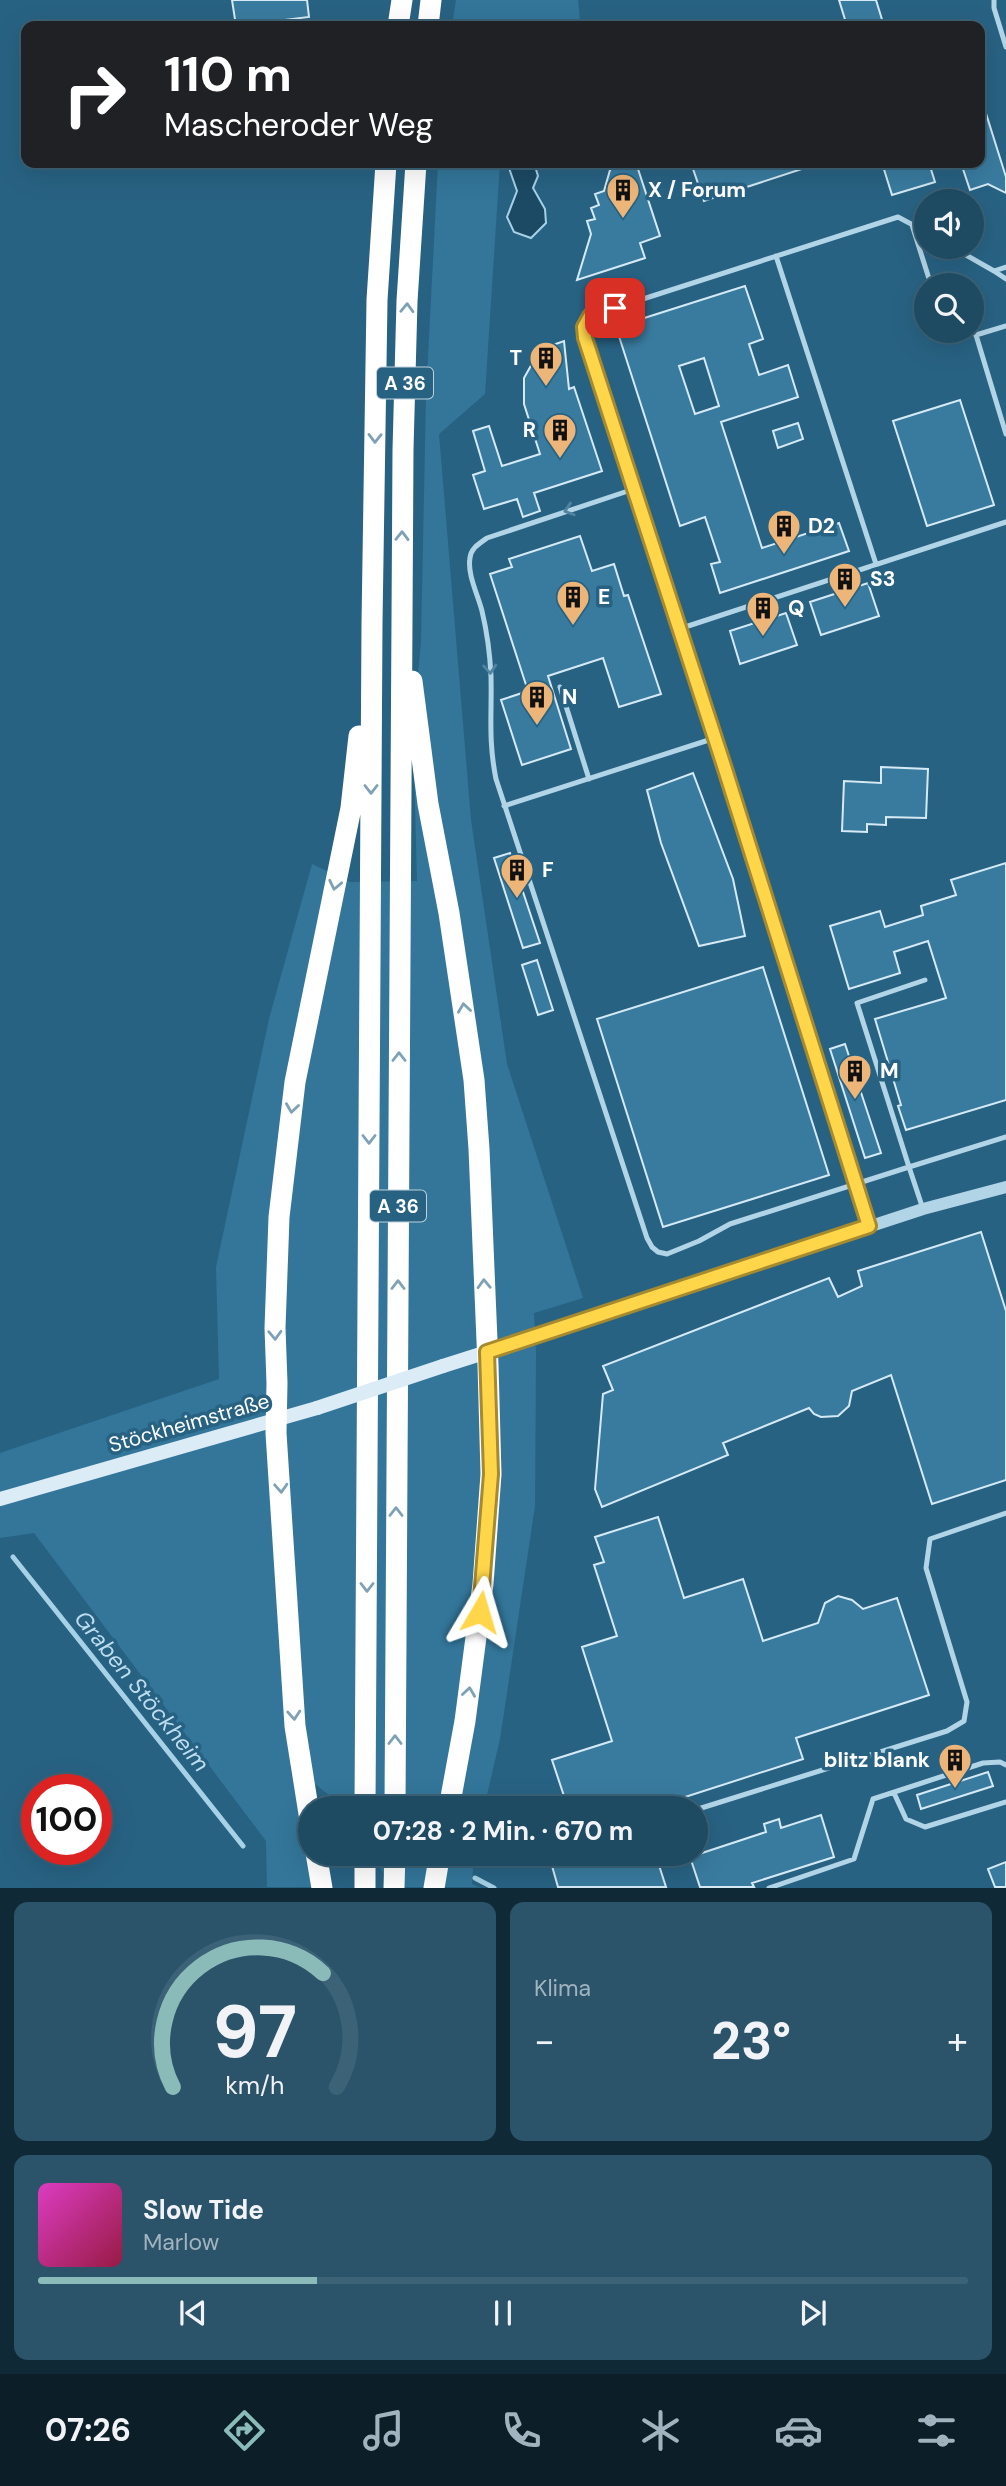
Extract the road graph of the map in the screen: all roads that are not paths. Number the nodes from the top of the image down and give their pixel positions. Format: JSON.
{"nodes":[{"id":1,"x":402,"y":0,"type":"edge"},
{"id":2,"x":431,"y":0,"type":"edge"},
{"id":3,"x":994,"y":0,"type":"edge"},
{"id":4,"x":399,"y":21,"type":"edge"},
{"id":5,"x":429,"y":21,"type":"edge"},
{"id":6,"x":1006,"y":47,"type":"edge"},
{"id":7,"x":386,"y":168,"type":"edge"},
{"id":8,"x":416,"y":168,"type":"edge"},
{"id":9,"x":912,"y":223,"type":"joint"},
{"id":10,"x":776,"y":256,"type":"junction"},
{"id":11,"x":973,"y":259,"type":"edge"},
{"id":12,"x":1006,"y":267,"type":"edge"},
{"id":13,"x":994,"y":271,"type":"junction"},
{"id":14,"x":927,"y":273,"type":"edge"},
{"id":15,"x":1006,"y":279,"type":"edge"},
{"id":16,"x":1006,"y":326,"type":"edge"},
{"id":17,"x":984,"y":331,"type":"edge"},
{"id":18,"x":977,"y":343,"type":"edge"},
{"id":19,"x":1006,"y":434,"type":"edge"},
{"id":20,"x":634,"y":489,"type":"junction"},
{"id":21,"x":1006,"y":522,"type":"edge"},
{"id":22,"x":876,"y":564,"type":"junction"},
{"id":23,"x":402,"y":604,"type":"junction"},
{"id":24,"x":372,"y":623,"type":"junction"},
{"id":25,"x":679,"y":629,"type":"junction"},
{"id":26,"x":560,"y":687,"type":"dead end"},
{"id":27,"x":715,"y":738,"type":"junction"},
{"id":28,"x":589,"y":779,"type":"junction"},
{"id":29,"x":504,"y":806,"type":"junction"},
{"id":30,"x":925,"y":980,"type":"dead end"},
{"id":31,"x":1006,"y":1137,"type":"edge"},
{"id":32,"x":909,"y":1167,"type":"junction"},
{"id":33,"x":857,"y":1184,"type":"junction"},
{"id":34,"x":1006,"y":1187,"type":"edge"},
{"id":35,"x":923,"y":1209,"type":"junction"},
{"id":36,"x":869,"y":1226,"type":"junction"},
{"id":37,"x":487,"y":1352,"type":"junction"},
{"id":38,"x":276,"y":1420,"type":"junction"},
{"id":39,"x":0,"y":1499,"type":"edge"},
{"id":40,"x":1006,"y":1513,"type":"edge"},
{"id":41,"x":1006,"y":1765,"type":"edge"},
{"id":42,"x":894,"y":1793,"type":"junction"},
{"id":43,"x":306,"y":1796,"type":"edge"},
{"id":44,"x":365,"y":1796,"type":"edge"},
{"id":45,"x":395,"y":1796,"type":"edge"},
{"id":46,"x":451,"y":1796,"type":"edge"},
{"id":47,"x":1006,"y":1801,"type":"edge"},
{"id":48,"x":708,"y":1806,"type":"edge"},
{"id":49,"x":318,"y":1866,"type":"edge"},
{"id":50,"x":365,"y":1866,"type":"edge"},
{"id":51,"x":395,"y":1866,"type":"edge"},
{"id":52,"x":438,"y":1866,"type":"edge"},
{"id":53,"x":322,"y":1888,"type":"edge"},
{"id":54,"x":365,"y":1888,"type":"edge"},
{"id":55,"x":394,"y":1888,"type":"edge"},
{"id":56,"x":434,"y":1888,"type":"edge"},
{"id":57,"x":769,"y":1888,"type":"edge"}],
"edges":[{"from":1,"to":4,"type":"highway"},
{"from":2,"to":5,"type":"highway"},
{"from":3,"to":6,"type":"lane"},
{"from":7,"to":24,"type":"highway","number":"A 36","one_way":true},
{"from":23,"to":8,"type":"highway","number":"A 36","one_way":true},
{"from":9,"to":10,"type":"lane"},
{"from":9,"to":14,"type":"lane"},
{"from":10,"to":20,"type":"lane"},
{"from":10,"to":22,"type":"lane"},
{"from":11,"to":13,"type":"lane"},
{"from":12,"to":13,"type":"lane"},
{"from":13,"to":15,"type":"lane"},
{"from":16,"to":17,"type":"lane"},
{"from":18,"to":19,"type":"lane"},
{"from":20,"to":25,"type":"lane"},
{"from":20,"to":29,"type":"lane","one_way":true},
{"from":21,"to":22,"type":"lane"},
{"from":22,"to":25,"type":"lane"},
{"from":37,"to":23,"type":"highway","one_way":true},
{"from":45,"to":23,"type":"highway","number":"A 36","one_way":true},
{"from":24,"to":38,"type":"highway","one_way":true},
{"from":24,"to":44,"type":"highway","number":"A 36","one_way":true},
{"from":25,"to":27,"type":"lane"},
{"from":26,"to":28,"type":"lane"},
{"from":27,"to":28,"type":"lane"},
{"from":27,"to":33,"type":"lane"},
{"from":28,"to":29,"type":"lane"},
{"from":29,"to":33,"type":"lane"},
{"from":30,"to":32,"type":"lane"},
{"from":31,"to":32,"type":"lane"},
{"from":32,"to":33,"type":"lane"},
{"from":32,"to":35,"type":"lane"},
{"from":33,"to":36,"type":"lane"},
{"from":34,"to":35,"type":"street"},
{"from":35,"to":36,"type":"street"},
{"from":36,"to":37,"type":"street"},
{"from":37,"to":38,"type":"main road","name":"Stöckheimstraße","bridge":true},
{"from":46,"to":37,"type":"highway","one_way":true},
{"from":38,"to":39,"type":"main road","name":"Stöckheimstraße"},
{"from":38,"to":43,"type":"highway","one_way":true},
{"from":40,"to":48,"type":"lane"},
{"from":41,"to":42,"type":"lane"},
{"from":42,"to":47,"type":"lane"},
{"from":42,"to":57,"type":"lane"},
{"from":49,"to":53,"type":"highway"},
{"from":50,"to":54,"type":"highway"},
{"from":51,"to":55,"type":"highway"},
{"from":52,"to":56,"type":"highway"}]}
